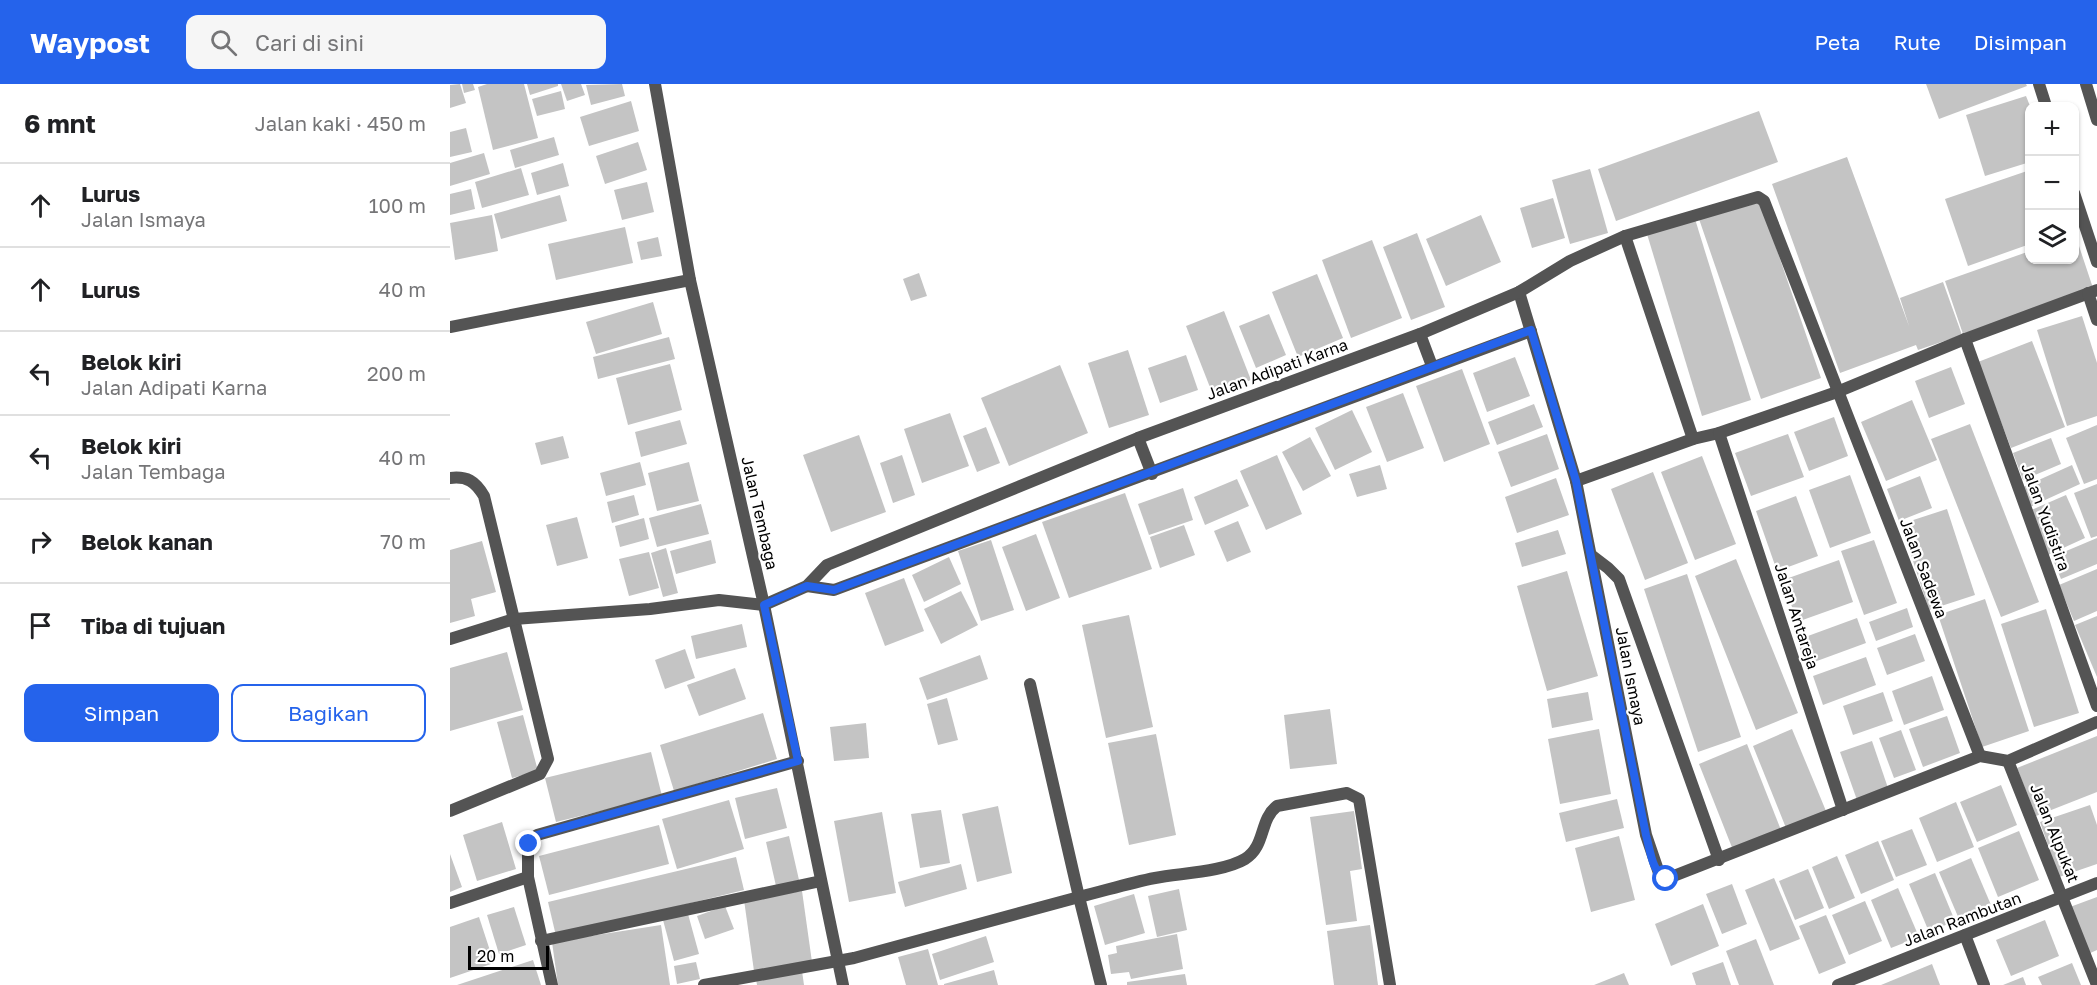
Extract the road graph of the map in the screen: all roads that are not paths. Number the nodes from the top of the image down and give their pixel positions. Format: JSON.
{"nodes":[{"id":1,"x":655,"y":84,"type":"edge"},
{"id":2,"x":2039,"y":84,"type":"edge"},
{"id":3,"x":2086,"y":84,"type":"edge"},
{"id":4,"x":2045,"y":102,"type":"edge"},
{"id":5,"x":2097,"y":120,"type":"edge"},
{"id":6,"x":1764,"y":201,"type":"joint"},
{"id":7,"x":2079,"y":208,"type":"edge"},
{"id":8,"x":1625,"y":236,"type":"junction"},
{"id":9,"x":2097,"y":262,"type":"edge"},
{"id":10,"x":690,"y":280,"type":"junction"},
{"id":11,"x":2092,"y":291,"type":"edge"},
{"id":12,"x":1519,"y":292,"type":"junction"},
{"id":13,"x":2097,"y":320,"type":"edge"},
{"id":14,"x":450,"y":327,"type":"edge"},
{"id":15,"x":1531,"y":330,"type":"junction"},
{"id":16,"x":1420,"y":334,"type":"junction"},
{"id":17,"x":1965,"y":339,"type":"junction"},
{"id":18,"x":1432,"y":366,"type":"junction"},
{"id":19,"x":1837,"y":392,"type":"junction"},
{"id":20,"x":1719,"y":433,"type":"junction"},
{"id":21,"x":1138,"y":438,"type":"junction"},
{"id":22,"x":1693,"y":439,"type":"junction"},
{"id":23,"x":1152,"y":474,"type":"junction"},
{"id":24,"x":450,"y":478,"type":"edge"},
{"id":25,"x":1576,"y":481,"type":"junction"},
{"id":26,"x":1591,"y":555,"type":"junction"},
{"id":27,"x":803,"y":588,"type":"junction"},
{"id":28,"x":764,"y":605,"type":"junction"},
{"id":29,"x":514,"y":619,"type":"junction"},
{"id":30,"x":450,"y":639,"type":"edge"},
{"id":31,"x":1030,"y":684,"type":"dead end"},
{"id":32,"x":2097,"y":706,"type":"edge"},
{"id":33,"x":2097,"y":722,"type":"edge"},
{"id":34,"x":1980,"y":756,"type":"junction"},
{"id":35,"x":2008,"y":760,"type":"junction"},
{"id":36,"x":798,"y":761,"type":"junction"},
{"id":37,"x":1843,"y":810,"type":"junction"},
{"id":38,"x":450,"y":811,"type":"edge"},
{"id":39,"x":1719,"y":860,"type":"junction"},
{"id":40,"x":528,"y":877,"type":"junction"},
{"id":41,"x":820,"y":881,"type":"junction"},
{"id":42,"x":2097,"y":883,"type":"edge"},
{"id":43,"x":1079,"y":897,"type":"junction"},
{"id":44,"x":2062,"y":898,"type":"junction"},
{"id":45,"x":450,"y":903,"type":"edge"},
{"id":46,"x":1965,"y":935,"type":"junction"},
{"id":47,"x":542,"y":941,"type":"junction"},
{"id":48,"x":838,"y":961,"type":"junction"},
{"id":49,"x":1863,"y":980,"type":"edge"},
{"id":50,"x":552,"y":985,"type":"edge"},
{"id":51,"x":704,"y":985,"type":"edge"},
{"id":52,"x":843,"y":985,"type":"edge"},
{"id":53,"x":1101,"y":985,"type":"edge"},
{"id":54,"x":1390,"y":985,"type":"edge"},
{"id":55,"x":1838,"y":985,"type":"edge"},
{"id":56,"x":1984,"y":985,"type":"edge"},
{"id":57,"x":2097,"y":985,"type":"edge"}],
"edges":[{"from":1,"to":10,"type":"street","name":"Jalan Tembaga"},
{"from":2,"to":4,"type":"street"},
{"from":3,"to":5,"type":"street"},
{"from":6,"to":8,"type":"street","name":"Jalan Adipati Karna"},
{"from":6,"to":19,"type":"street","name":"Jalan Sadewa"},
{"from":7,"to":9,"type":"street"},
{"from":8,"to":12,"type":"street","name":"Jalan Adipati Karna"},
{"from":8,"to":22,"type":"street"},
{"from":10,"to":14,"type":"street"},
{"from":10,"to":28,"type":"street","name":"Jalan Tembaga"},
{"from":11,"to":13,"type":"street"},
{"from":11,"to":17,"type":"street"},
{"from":12,"to":15,"type":"street","name":"Jalan Ismaya"},
{"from":12,"to":16,"type":"street","name":"Jalan Adipati Karna"},
{"from":15,"to":18,"type":"street","name":"Jalan Adipati Karna"},
{"from":15,"to":25,"type":"street","name":"Jalan Ismaya"},
{"from":16,"to":18,"type":"street"},
{"from":16,"to":21,"type":"street","name":"Jalan Adipati Karna"},
{"from":17,"to":19,"type":"street"},
{"from":17,"to":32,"type":"street","name":"Jalan Yudistira"},
{"from":18,"to":23,"type":"street","name":"Jalan Adipati Karna"},
{"from":19,"to":20,"type":"street"},
{"from":19,"to":34,"type":"street","name":"Jalan Sadewa"},
{"from":20,"to":22,"type":"street"},
{"from":20,"to":37,"type":"street","name":"Jalan Antareja"},
{"from":21,"to":23,"type":"street"},
{"from":21,"to":27,"type":"street","name":"Jalan Adipati Karna"},
{"from":22,"to":25,"type":"street"},
{"from":23,"to":27,"type":"street","name":"Jalan Adipati Karna"},
{"from":24,"to":29,"type":"street"},
{"from":25,"to":26,"type":"street","name":"Jalan Ismaya"},
{"from":26,"to":39,"type":"street"},
{"from":26,"to":39,"type":"street","name":"Jalan Ismaya"},
{"from":27,"to":28,"type":"street","name":"Jalan Adipati Karna"},
{"from":28,"to":29,"type":"street"},
{"from":28,"to":36,"type":"street","name":"Jalan Tembaga"},
{"from":29,"to":30,"type":"street"},
{"from":29,"to":38,"type":"street"},
{"from":31,"to":43,"type":"street"},
{"from":33,"to":35,"type":"street"},
{"from":34,"to":35,"type":"street"},
{"from":34,"to":37,"type":"street"},
{"from":35,"to":44,"type":"street","name":"Jalan Alpukat"},
{"from":36,"to":40,"type":"street"},
{"from":36,"to":41,"type":"street","name":"Jalan Tembaga"},
{"from":37,"to":39,"type":"street"},
{"from":40,"to":45,"type":"street"},
{"from":40,"to":47,"type":"street"},
{"from":41,"to":47,"type":"street"},
{"from":41,"to":48,"type":"street","name":"Jalan Tembaga"},
{"from":42,"to":44,"type":"street","name":"Jalan Rambutan"},
{"from":43,"to":48,"type":"street"},
{"from":43,"to":53,"type":"street"},
{"from":43,"to":54,"type":"street"},
{"from":44,"to":46,"type":"street","name":"Jalan Rambutan"},
{"from":44,"to":57,"type":"street","name":"Jalan Alpukat"},
{"from":46,"to":49,"type":"street","name":"Jalan Rambutan"},
{"from":46,"to":56,"type":"street"},
{"from":47,"to":50,"type":"street"},
{"from":48,"to":51,"type":"street"},
{"from":48,"to":52,"type":"street","name":"Jalan Tembaga"},
{"from":49,"to":55,"type":"street","name":"Jalan Rambutan"}]}
